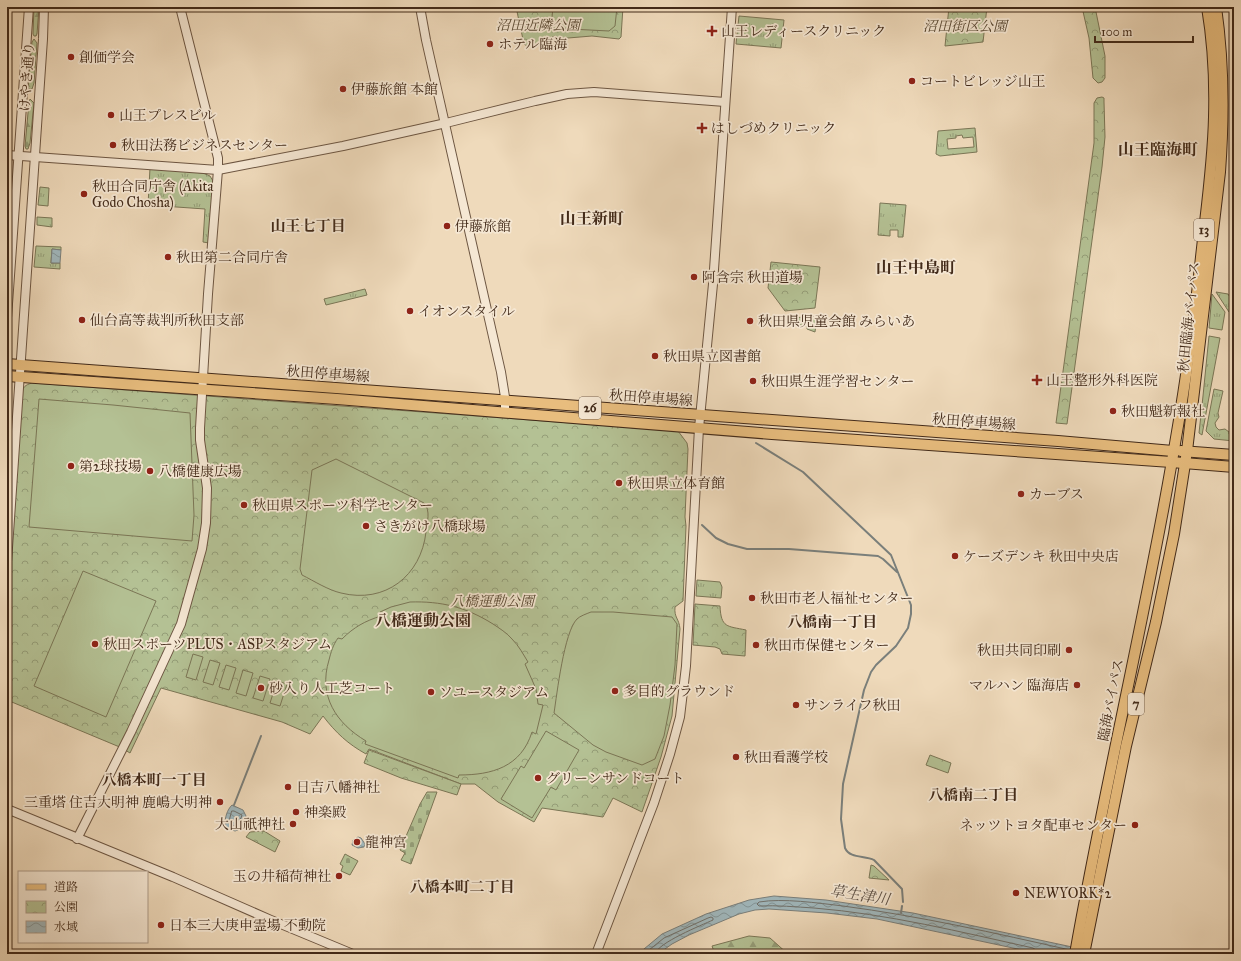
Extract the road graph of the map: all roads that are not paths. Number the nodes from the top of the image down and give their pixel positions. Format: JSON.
{"nodes":[{"id":1,"x":29,"y":7,"type":"edge"},
{"id":2,"x":44,"y":7,"type":"edge"},
{"id":3,"x":180,"y":7,"type":"edge"},
{"id":4,"x":420,"y":7,"type":"edge"},
{"id":5,"x":732,"y":7,"type":"edge"},
{"id":6,"x":1207,"y":7,"type":"edge"},
{"id":7,"x":1216,"y":7,"type":"edge"},
{"id":8,"x":725,"y":102,"type":"junction"},
{"id":9,"x":446,"y":123,"type":"junction"},
{"id":10,"x":7,"y":155,"type":"edge"},
{"id":11,"x":18,"y":156,"type":"junction"},
{"id":12,"x":34,"y":158,"type":"junction"},
{"id":13,"x":218,"y":170,"type":"junction"},
{"id":14,"x":7,"y":318,"type":"edge"},
{"id":15,"x":7,"y":364,"type":"edge"},
{"id":16,"x":21,"y":365,"type":"junction"},
{"id":17,"x":7,"y":376,"type":"edge"},
{"id":18,"x":20,"y":377,"type":"junction"},
{"id":19,"x":203,"y":379,"type":"junction"},
{"id":20,"x":202,"y":390,"type":"junction"},
{"id":21,"x":505,"y":401,"type":"junction"},
{"id":22,"x":505,"y":412,"type":"junction"},
{"id":23,"x":700,"y":416,"type":"junction"},
{"id":24,"x":699,"y":428,"type":"junction"},
{"id":25,"x":1173,"y":451,"type":"junction"},
{"id":26,"x":1187,"y":451,"type":"junction"},
{"id":27,"x":1234,"y":455,"type":"edge"},
{"id":28,"x":1171,"y":462,"type":"junction"},
{"id":29,"x":1186,"y":463,"type":"junction"},
{"id":30,"x":1234,"y":468,"type":"edge"},
{"id":31,"x":7,"y":562,"type":"edge"},
{"id":32,"x":7,"y":809,"type":"edge"},
{"id":33,"x":77,"y":838,"type":"junction"},
{"id":34,"x":1082,"y":947,"type":"edge"},
{"id":35,"x":354,"y":954,"type":"edge"},
{"id":36,"x":596,"y":954,"type":"edge"},
{"id":37,"x":1075,"y":954,"type":"edge"}],
"edges":[{"from":1,"to":11,"type":"street","name":"けやき通り"},
{"from":2,"to":12,"type":"street","name":"けやき通り"},
{"from":3,"to":13,"type":"street"},
{"from":4,"to":9,"type":"street"},
{"from":5,"to":8,"type":"street"},
{"from":6,"to":25,"type":"main road","name":"秋田臨海バイパス","number":"13"},
{"from":7,"to":26,"type":"main road","name":"秋田臨海バイパス","number":"13"},
{"from":8,"to":9,"type":"street"},
{"from":8,"to":23,"type":"street"},
{"from":9,"to":13,"type":"street"},
{"from":9,"to":21,"type":"street"},
{"from":10,"to":11,"type":"street"},
{"from":11,"to":12,"type":"street"},
{"from":11,"to":14,"type":"street","name":"けやき通り"},
{"from":12,"to":13,"type":"street"},
{"from":12,"to":16,"type":"street","name":"けやき通り"},
{"from":13,"to":19,"type":"street"},
{"from":15,"to":16,"type":"main road","name":"秋田停車場線","number":"26"},
{"from":16,"to":18,"type":"street","name":"けやき通り"},
{"from":16,"to":19,"type":"main road","name":"秋田停車場線","number":"26"},
{"from":17,"to":18,"type":"main road","name":"秋田停車場線","number":"26"},
{"from":18,"to":20,"type":"main road","name":"秋田停車場線","number":"26"},
{"from":18,"to":31,"type":"street"},
{"from":19,"to":20,"type":"street"},
{"from":19,"to":21,"type":"main road","name":"秋田停車場線","number":"26"},
{"from":20,"to":22,"type":"main road","name":"秋田停車場線","number":"26"},
{"from":20,"to":33,"type":"street"},
{"from":21,"to":22,"type":"street"},
{"from":21,"to":23,"type":"main road","name":"秋田停車場線","number":"26"},
{"from":22,"to":24,"type":"main road","name":"秋田停車場線","number":"26"},
{"from":23,"to":24,"type":"street"},
{"from":23,"to":25,"type":"main road","name":"秋田停車場線","number":"26"},
{"from":24,"to":28,"type":"main road","name":"秋田停車場線","number":"26"},
{"from":24,"to":36,"type":"street"},
{"from":25,"to":26,"type":"main road","name":"秋田停車場線"},
{"from":25,"to":28,"type":"main road","name":"臨海バイパス","number":"13"},
{"from":26,"to":27,"type":"main road","name":"秋田停車場線"},
{"from":26,"to":29,"type":"main road","name":"秋田臨海バイパス","number":"13"},
{"from":28,"to":29,"type":"main road","name":"秋田停車場線"},
{"from":28,"to":34,"type":"main road","name":"臨海バイパス","number":"7"},
{"from":29,"to":30,"type":"main road","name":"秋田停車場線"},
{"from":29,"to":34,"type":"main road","name":"臨海バイパス","number":"7"},
{"from":32,"to":33,"type":"street"},
{"from":33,"to":35,"type":"street"},
{"from":34,"to":37,"type":"main road","name":"臨海バイパス","number":"7"}]}
